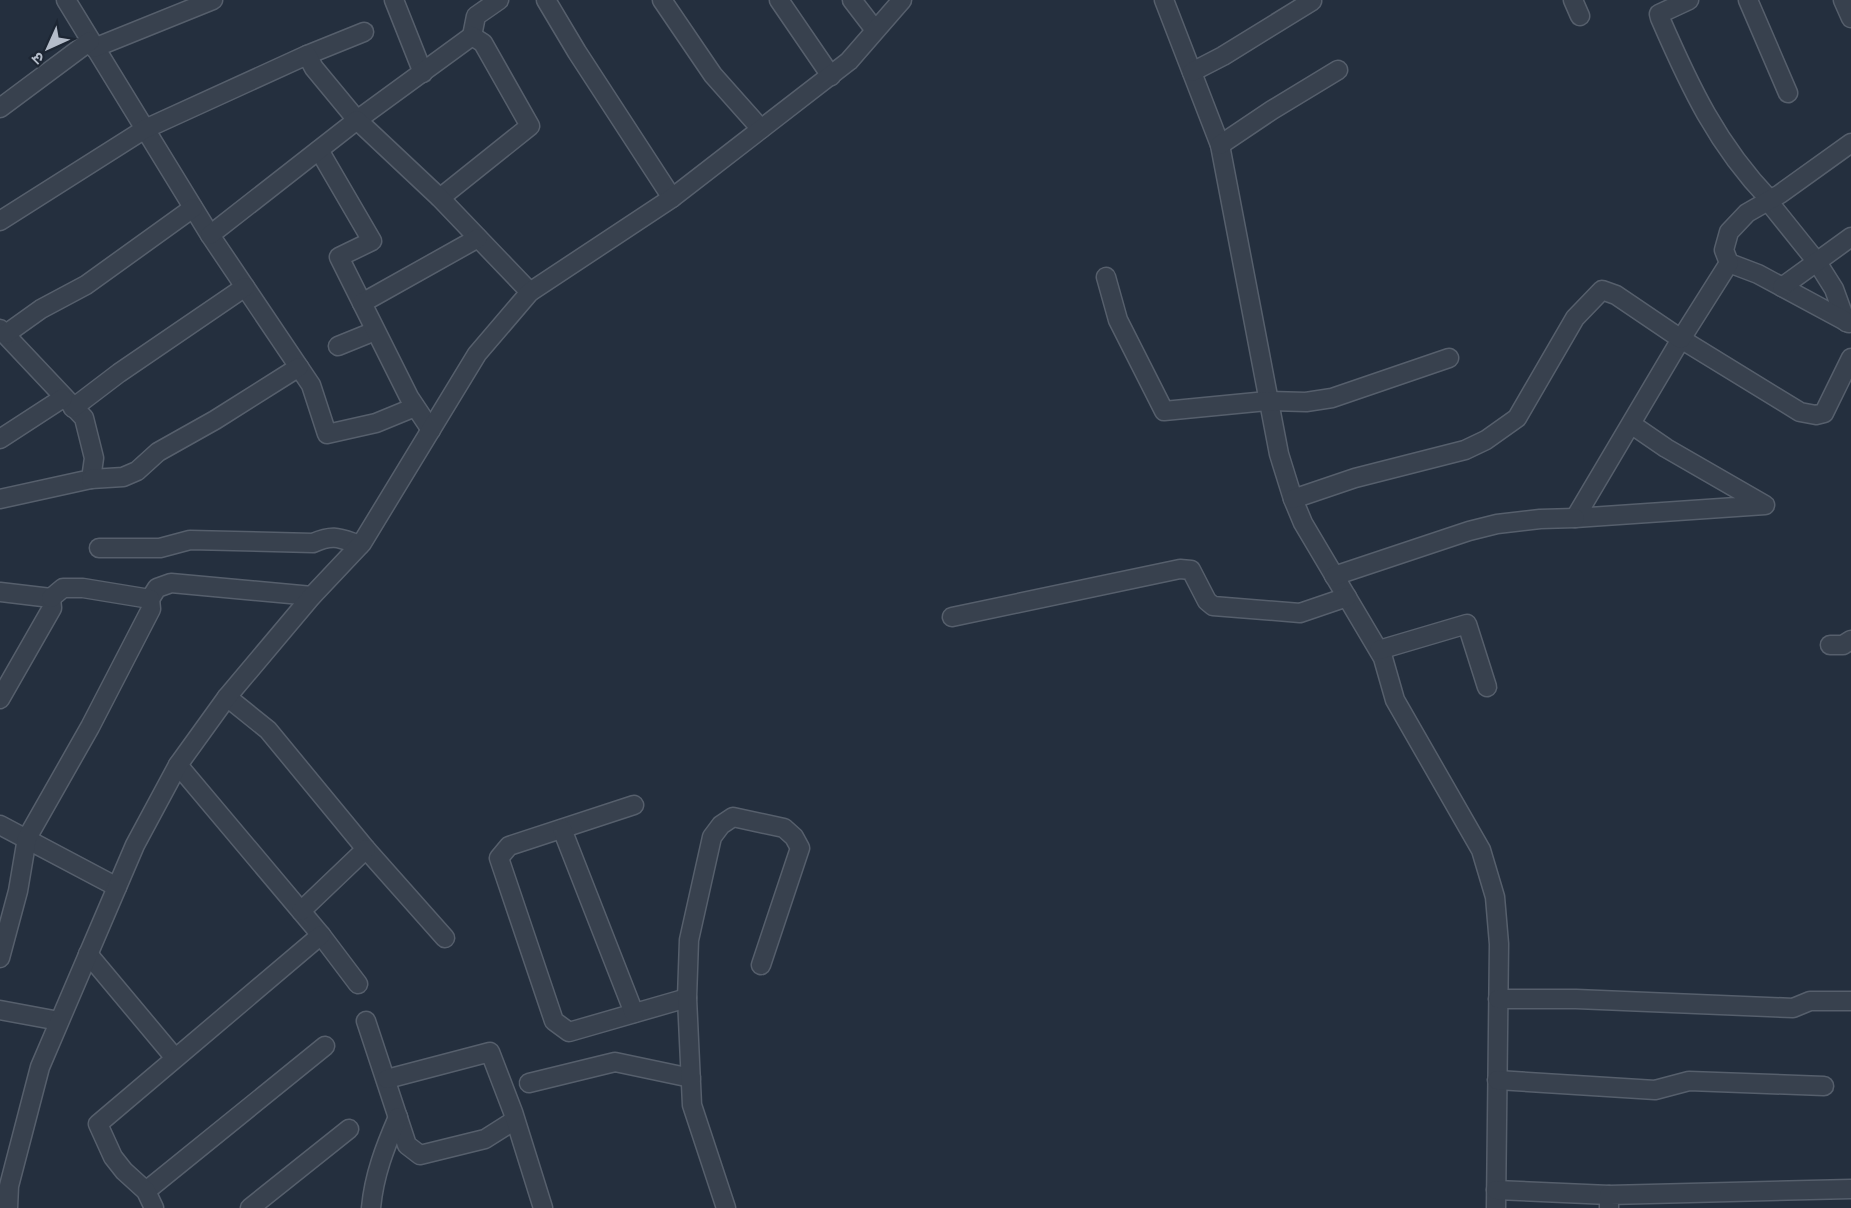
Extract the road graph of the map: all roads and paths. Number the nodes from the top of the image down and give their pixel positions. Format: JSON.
{"nodes":[{"id":1,"x":66,"y":0,"type":"edge"},
{"id":2,"x":213,"y":0,"type":"edge"},
{"id":3,"x":394,"y":0,"type":"edge"},
{"id":4,"x":499,"y":0,"type":"edge"},
{"id":5,"x":546,"y":0,"type":"edge"},
{"id":6,"x":662,"y":0,"type":"edge"},
{"id":7,"x":779,"y":0,"type":"edge"},
{"id":8,"x":852,"y":0,"type":"edge"},
{"id":9,"x":902,"y":0,"type":"edge"},
{"id":10,"x":1164,"y":0,"type":"edge"},
{"id":11,"x":1689,"y":0,"type":"edge"},
{"id":12,"x":1748,"y":0,"type":"edge"},
{"id":13,"x":1312,"y":1,"type":"edge"},
{"id":14,"x":875,"y":30,"type":"junction"},
{"id":15,"x":364,"y":32,"type":"dead end"},
{"id":16,"x":472,"y":36,"type":"junction"},
{"id":17,"x":92,"y":44,"type":"junction"},
{"id":18,"x":307,"y":55,"type":"junction"},
{"id":19,"x":1338,"y":70,"type":"dead end"},
{"id":20,"x":1192,"y":72,"type":"junction"},
{"id":21,"x":423,"y":73,"type":"junction"},
{"id":22,"x":831,"y":76,"type":"junction"},
{"id":23,"x":1788,"y":93,"type":"dead end"},
{"id":24,"x":0,"y":108,"type":"edge"},
{"id":25,"x":357,"y":120,"type":"junction"},
{"id":26,"x":145,"y":129,"type":"junction"},
{"id":27,"x":761,"y":129,"type":"junction"},
{"id":28,"x":1851,"y":143,"type":"edge"},
{"id":29,"x":1220,"y":145,"type":"junction"},
{"id":30,"x":319,"y":150,"type":"junction"},
{"id":31,"x":440,"y":198,"type":"junction"},
{"id":32,"x":672,"y":198,"type":"junction"},
{"id":33,"x":1769,"y":200,"type":"junction"},
{"id":34,"x":193,"y":208,"type":"junction"},
{"id":35,"x":0,"y":221,"type":"edge"},
{"id":36,"x":210,"y":235,"type":"junction"},
{"id":37,"x":1851,"y":237,"type":"edge"},
{"id":38,"x":478,"y":238,"type":"junction"},
{"id":39,"x":1817,"y":262,"type":"junction"},
{"id":40,"x":1729,"y":263,"type":"junction"},
{"id":41,"x":1106,"y":277,"type":"dead end"},
{"id":42,"x":245,"y":287,"type":"junction"},
{"id":43,"x":1782,"y":287,"type":"junction"},
{"id":44,"x":531,"y":292,"type":"junction"},
{"id":45,"x":362,"y":303,"type":"junction"},
{"id":46,"x":1848,"y":323,"type":"edge"},
{"id":47,"x":375,"y":331,"type":"junction"},
{"id":48,"x":3,"y":332,"type":"edge"},
{"id":49,"x":1682,"y":339,"type":"junction"},
{"id":50,"x":338,"y":346,"type":"dead end"},
{"id":51,"x":1449,"y":358,"type":"dead end"},
{"id":52,"x":1851,"y":358,"type":"edge"},
{"id":53,"x":299,"y":367,"type":"junction"},
{"id":54,"x":1267,"y":401,"type":"junction"},
{"id":55,"x":68,"y":403,"type":"junction"},
{"id":56,"x":415,"y":407,"type":"junction"},
{"id":57,"x":1631,"y":424,"type":"junction"},
{"id":58,"x":431,"y":430,"type":"junction"},
{"id":59,"x":0,"y":439,"type":"edge"},
{"id":60,"x":91,"y":479,"type":"junction"},
{"id":61,"x":0,"y":499,"type":"edge"},
{"id":62,"x":1293,"y":499,"type":"junction"},
{"id":63,"x":1575,"y":518,"type":"junction"},
{"id":64,"x":360,"y":545,"type":"junction"},
{"id":65,"x":99,"y":548,"type":"dead end"},
{"id":66,"x":1334,"y":576,"type":"junction"},
{"id":67,"x":0,"y":592,"type":"edge"},
{"id":68,"x":312,"y":596,"type":"junction"},
{"id":69,"x":1347,"y":597,"type":"junction"},
{"id":70,"x":51,"y":598,"type":"junction"},
{"id":71,"x":150,"y":599,"type":"junction"},
{"id":72,"x":952,"y":617,"type":"dead end"},
{"id":73,"x":1851,"y":640,"type":"edge"},
{"id":74,"x":1830,"y":645,"type":"dead end"},
{"id":75,"x":1379,"y":650,"type":"junction"},
{"id":76,"x":1487,"y":687,"type":"dead end"},
{"id":77,"x":227,"y":698,"type":"junction"},
{"id":78,"x":0,"y":699,"type":"edge"},
{"id":79,"x":178,"y":765,"type":"junction"},
{"id":80,"x":634,"y":805,"type":"dead end"},
{"id":81,"x":0,"y":825,"type":"edge"},
{"id":82,"x":562,"y":829,"type":"junction"},
{"id":83,"x":27,"y":838,"type":"junction"},
{"id":84,"x":366,"y":849,"type":"junction"},
{"id":85,"x":117,"y":887,"type":"junction"},
{"id":86,"x":301,"y":911,"type":"junction"},
{"id":87,"x":321,"y":935,"type":"junction"},
{"id":88,"x":446,"y":938,"type":"dead end"},
{"id":89,"x":88,"y":954,"type":"junction"},
{"id":90,"x":0,"y":958,"type":"edge"},
{"id":91,"x":761,"y":965,"type":"dead end"},
{"id":92,"x":358,"y":984,"type":"dead end"},
{"id":93,"x":687,"y":998,"type":"junction"},
{"id":94,"x":1498,"y":999,"type":"junction"},
{"id":95,"x":1851,"y":1001,"type":"edge"},
{"id":96,"x":0,"y":1010,"type":"edge"},
{"id":97,"x":634,"y":1013,"type":"junction"},
{"id":98,"x":59,"y":1021,"type":"junction"},
{"id":99,"x":366,"y":1021,"type":"dead end"},
{"id":100,"x":325,"y":1046,"type":"dead end"},
{"id":101,"x":175,"y":1058,"type":"junction"},
{"id":102,"x":691,"y":1078,"type":"junction"},
{"id":103,"x":387,"y":1079,"type":"junction"},
{"id":104,"x":1497,"y":1080,"type":"junction"},
{"id":105,"x":530,"y":1083,"type":"dead end"},
{"id":106,"x":1824,"y":1086,"type":"dead end"},
{"id":107,"x":398,"y":1117,"type":"junction"},
{"id":108,"x":515,"y":1120,"type":"junction"},
{"id":109,"x":349,"y":1129,"type":"dead end"},
{"id":110,"x":4,"y":1186,"type":"edge"},
{"id":111,"x":1851,"y":1189,"type":"edge"},
{"id":112,"x":1496,"y":1199,"type":"edge"},
{"id":113,"x":150,"y":1200,"type":"edge"},
{"id":114,"x":1609,"y":1201,"type":"edge"},
{"id":115,"x":8,"y":1208,"type":"edge"},
{"id":116,"x":250,"y":1208,"type":"edge"},
{"id":117,"x":371,"y":1208,"type":"edge"},
{"id":118,"x":543,"y":1208,"type":"edge"},
{"id":119,"x":726,"y":1208,"type":"edge"}],
"edges":[{"from":1,"to":17,"type":"street"},
{"from":2,"to":17,"type":"street"},
{"from":3,"to":21,"type":"street"},
{"from":4,"to":16,"type":"street"},
{"from":5,"to":32,"type":"street"},
{"from":6,"to":27,"type":"street"},
{"from":7,"to":22,"type":"street"},
{"from":8,"to":14,"type":"street"},
{"from":9,"to":14,"type":"street"},
{"from":10,"to":20,"type":"street"},
{"from":11,"to":33,"type":"street"},
{"from":12,"to":23,"type":"street"},
{"from":13,"to":20,"type":"street"},
{"from":14,"to":22,"type":"street"},
{"from":15,"to":18,"type":"street"},
{"from":16,"to":21,"type":"street"},
{"from":16,"to":31,"type":"street"},
{"from":17,"to":24,"type":"street"},
{"from":17,"to":26,"type":"street"},
{"from":18,"to":25,"type":"street"},
{"from":18,"to":26,"type":"street"},
{"from":19,"to":29,"type":"street"},
{"from":20,"to":29,"type":"street"},
{"from":21,"to":25,"type":"street"},
{"from":22,"to":27,"type":"street"},
{"from":25,"to":30,"type":"street"},
{"from":25,"to":31,"type":"street"},
{"from":26,"to":34,"type":"street"},
{"from":26,"to":35,"type":"street"},
{"from":27,"to":32,"type":"street"},
{"from":28,"to":33,"type":"street"},
{"from":29,"to":54,"type":"street"},
{"from":30,"to":36,"type":"street"},
{"from":30,"to":45,"type":"street"},
{"from":31,"to":38,"type":"street"},
{"from":32,"to":44,"type":"street"},
{"from":33,"to":39,"type":"street"},
{"from":33,"to":40,"type":"street"},
{"from":34,"to":36,"type":"street"},
{"from":34,"to":48,"type":"street"},
{"from":36,"to":42,"type":"street"},
{"from":37,"to":39,"type":"street"},
{"from":38,"to":44,"type":"street"},
{"from":38,"to":45,"type":"street"},
{"from":39,"to":43,"type":"street"},
{"from":39,"to":46,"type":"street"},
{"from":40,"to":43,"type":"street"},
{"from":40,"to":49,"type":"street"},
{"from":41,"to":54,"type":"street"},
{"from":42,"to":53,"type":"street"},
{"from":42,"to":55,"type":"street"},
{"from":43,"to":46,"type":"street"},
{"from":44,"to":58,"type":"street"},
{"from":45,"to":47,"type":"street"},
{"from":47,"to":50,"type":"street"},
{"from":47,"to":56,"type":"street"},
{"from":48,"to":55,"type":"street"},
{"from":49,"to":52,"type":"street"},
{"from":49,"to":57,"type":"street"},
{"from":49,"to":62,"type":"street"},
{"from":51,"to":54,"type":"street"},
{"from":53,"to":56,"type":"street"},
{"from":53,"to":60,"type":"street"},
{"from":54,"to":62,"type":"street"},
{"from":55,"to":59,"type":"street"},
{"from":55,"to":60,"type":"street"},
{"from":56,"to":58,"type":"street"},
{"from":57,"to":63,"type":"street"},
{"from":57,"to":63,"type":"street"},
{"from":58,"to":64,"type":"street"},
{"from":60,"to":61,"type":"street"},
{"from":62,"to":66,"type":"street"},
{"from":63,"to":66,"type":"street"},
{"from":64,"to":65,"type":"street"},
{"from":64,"to":68,"type":"street"},
{"from":66,"to":69,"type":"street"},
{"from":67,"to":70,"type":"street"},
{"from":68,"to":71,"type":"street"},
{"from":68,"to":77,"type":"street"},
{"from":69,"to":72,"type":"street"},
{"from":69,"to":75,"type":"street"},
{"from":70,"to":71,"type":"street"},
{"from":70,"to":78,"type":"street"},
{"from":71,"to":83,"type":"street"},
{"from":73,"to":74,"type":"street"},
{"from":75,"to":76,"type":"street"},
{"from":75,"to":94,"type":"street"},
{"from":77,"to":79,"type":"street"},
{"from":77,"to":84,"type":"street"},
{"from":79,"to":85,"type":"street"},
{"from":79,"to":86,"type":"street"},
{"from":80,"to":82,"type":"street"},
{"from":81,"to":83,"type":"street"},
{"from":82,"to":97,"type":"street"},
{"from":82,"to":97,"type":"street"},
{"from":83,"to":85,"type":"street"},
{"from":83,"to":90,"type":"street"},
{"from":84,"to":86,"type":"street"},
{"from":84,"to":88,"type":"street"},
{"from":85,"to":89,"type":"street"},
{"from":86,"to":87,"type":"street"},
{"from":87,"to":92,"type":"street"},
{"from":87,"to":101,"type":"street"},
{"from":89,"to":98,"type":"street"},
{"from":89,"to":101,"type":"street"},
{"from":91,"to":93,"type":"street"},
{"from":93,"to":97,"type":"street"},
{"from":93,"to":102,"type":"street"},
{"from":94,"to":95,"type":"street"},
{"from":94,"to":104,"type":"street"},
{"from":96,"to":98,"type":"street"},
{"from":98,"to":110,"type":"street"},
{"from":99,"to":103,"type":"street"},
{"from":100,"to":113,"type":"street"},
{"from":101,"to":113,"type":"street"},
{"from":102,"to":105,"type":"street"},
{"from":102,"to":119,"type":"street"},
{"from":103,"to":107,"type":"street"},
{"from":103,"to":108,"type":"street"},
{"from":104,"to":106,"type":"street"},
{"from":104,"to":112,"type":"street"},
{"from":107,"to":108,"type":"street"},
{"from":107,"to":117,"type":"street"},
{"from":108,"to":118,"type":"street"},
{"from":109,"to":116,"type":"street"},
{"from":110,"to":115,"type":"street"},
{"from":111,"to":114,"type":"street"},
{"from":112,"to":114,"type":"street"}]}
